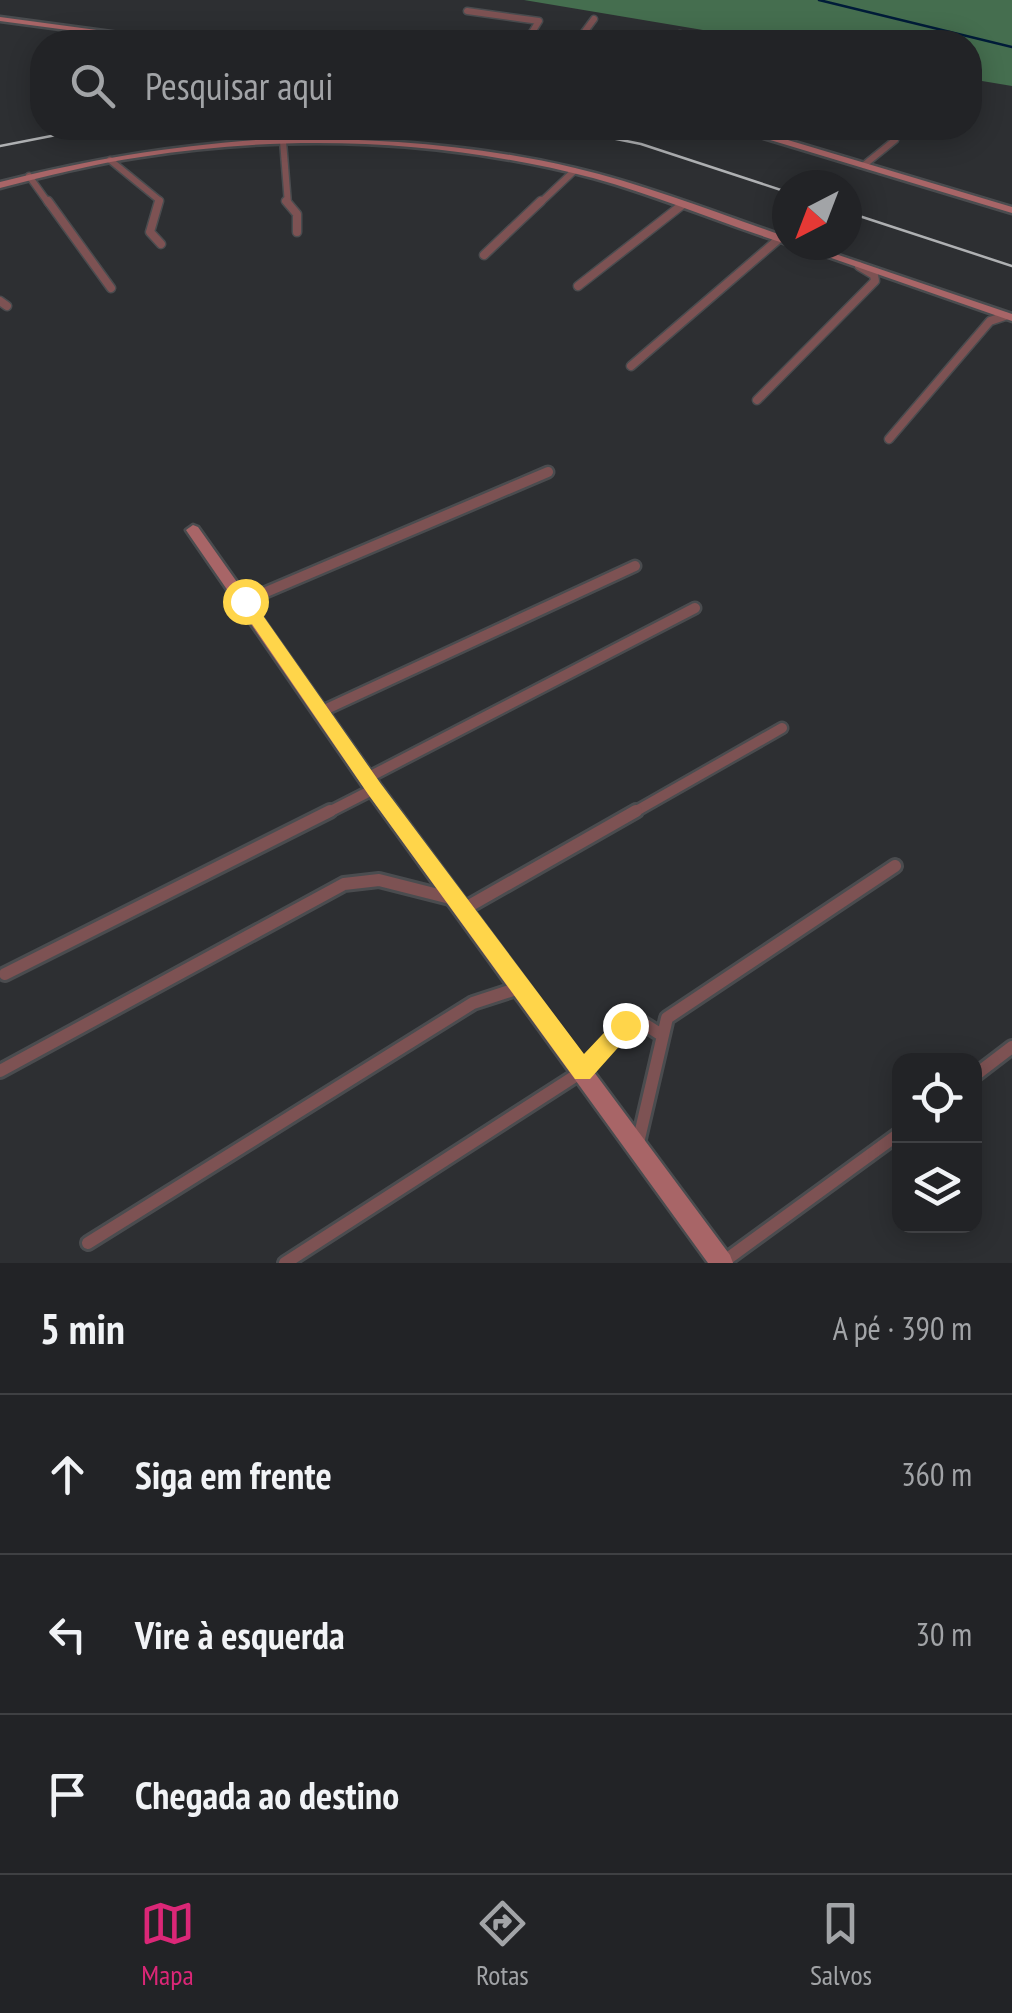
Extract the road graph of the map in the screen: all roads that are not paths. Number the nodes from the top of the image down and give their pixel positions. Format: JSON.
{"nodes":[{"id":1,"x":467,"y":12,"type":"dead end"},
{"id":2,"x":594,"y":19,"type":"dead end"},
{"id":3,"x":0,"y":21,"type":"edge"},
{"id":4,"x":81,"y":30,"type":"edge"},
{"id":5,"x":533,"y":30,"type":"edge"},
{"id":6,"x":586,"y":30,"type":"edge"},
{"id":7,"x":780,"y":140,"type":"edge"},
{"id":8,"x":895,"y":140,"type":"dead end"},
{"id":9,"x":283,"y":141,"type":"junction"},
{"id":10,"x":110,"y":160,"type":"junction"},
{"id":11,"x":864,"y":165,"type":"junction"},
{"id":12,"x":574,"y":170,"type":"junction"},
{"id":13,"x":28,"y":176,"type":"junction"},
{"id":14,"x":0,"y":185,"type":"edge"},
{"id":15,"x":682,"y":205,"type":"junction"},
{"id":16,"x":1012,"y":210,"type":"edge"},
{"id":17,"x":298,"y":232,"type":"dead end"},
{"id":18,"x":772,"y":236,"type":"edge"},
{"id":19,"x":160,"y":244,"type":"dead end"},
{"id":20,"x":772,"y":249,"type":"edge"},
{"id":21,"x":484,"y":255,"type":"dead end"},
{"id":22,"x":842,"y":260,"type":"edge"},
{"id":23,"x":859,"y":266,"type":"junction"},
{"id":24,"x":578,"y":286,"type":"dead end"},
{"id":25,"x":110,"y":288,"type":"dead end"},
{"id":26,"x":988,"y":315,"type":"junction"},
{"id":27,"x":1009,"y":317,"type":"edge"},
{"id":28,"x":631,"y":366,"type":"dead end"},
{"id":29,"x":758,"y":400,"type":"dead end"},
{"id":30,"x":889,"y":439,"type":"dead end"},
{"id":31,"x":548,"y":472,"type":"dead end"},
{"id":32,"x":193,"y":530,"type":"dead end"},
{"id":33,"x":635,"y":566,"type":"dead end"},
{"id":34,"x":245,"y":601,"type":"junction"},
{"id":35,"x":695,"y":608,"type":"dead end"},
{"id":36,"x":320,"y":712,"type":"junction"},
{"id":37,"x":782,"y":728,"type":"dead end"},
{"id":38,"x":370,"y":783,"type":"junction"},
{"id":39,"x":895,"y":866,"type":"dead end"},
{"id":40,"x":458,"y":905,"type":"junction"},
{"id":41,"x":5,"y":974,"type":"dead end"},
{"id":42,"x":520,"y":987,"type":"junction"},
{"id":43,"x":660,"y":1034,"type":"junction"},
{"id":44,"x":1012,"y":1047,"type":"edge"},
{"id":45,"x":982,"y":1070,"type":"edge"},
{"id":46,"x":0,"y":1071,"type":"edge"},
{"id":47,"x":583,"y":1071,"type":"junction"},
{"id":48,"x":892,"y":1139,"type":"edge"},
{"id":49,"x":638,"y":1143,"type":"junction"},
{"id":50,"x":88,"y":1243,"type":"dead end"},
{"id":51,"x":285,"y":1263,"type":"edge"},
{"id":52,"x":722,"y":1263,"type":"edge"}],
"edges":[{"from":1,"to":5,"type":"street"},
{"from":2,"to":6,"type":"street"},
{"from":3,"to":4,"type":"street"},
{"from":7,"to":11,"type":"street"},
{"from":8,"to":11,"type":"street"},
{"from":9,"to":10,"type":"street"},
{"from":9,"to":12,"type":"street"},
{"from":9,"to":17,"type":"street"},
{"from":10,"to":13,"type":"street"},
{"from":10,"to":19,"type":"street"},
{"from":11,"to":16,"type":"street"},
{"from":12,"to":15,"type":"street"},
{"from":12,"to":21,"type":"street"},
{"from":13,"to":14,"type":"street"},
{"from":13,"to":25,"type":"street"},
{"from":15,"to":18,"type":"street"},
{"from":15,"to":24,"type":"street"},
{"from":20,"to":28,"type":"street"},
{"from":22,"to":23,"type":"street"},
{"from":23,"to":26,"type":"street"},
{"from":23,"to":29,"type":"street"},
{"from":26,"to":27,"type":"street"},
{"from":26,"to":30,"type":"street"},
{"from":31,"to":34,"type":"street"},
{"from":32,"to":34,"type":"street"},
{"from":33,"to":36,"type":"street"},
{"from":34,"to":36,"type":"street"},
{"from":35,"to":38,"type":"street"},
{"from":36,"to":38,"type":"street"},
{"from":37,"to":40,"type":"street"},
{"from":38,"to":40,"type":"street"},
{"from":38,"to":41,"type":"street"},
{"from":39,"to":43,"type":"street"},
{"from":40,"to":42,"type":"street"},
{"from":40,"to":46,"type":"street"},
{"from":42,"to":47,"type":"street"},
{"from":42,"to":50,"type":"street"},
{"from":43,"to":47,"type":"street"},
{"from":43,"to":49,"type":"street"},
{"from":44,"to":45,"type":"street"},
{"from":47,"to":49,"type":"street"},
{"from":47,"to":51,"type":"street"},
{"from":48,"to":52,"type":"street"},
{"from":49,"to":52,"type":"street"}]}
